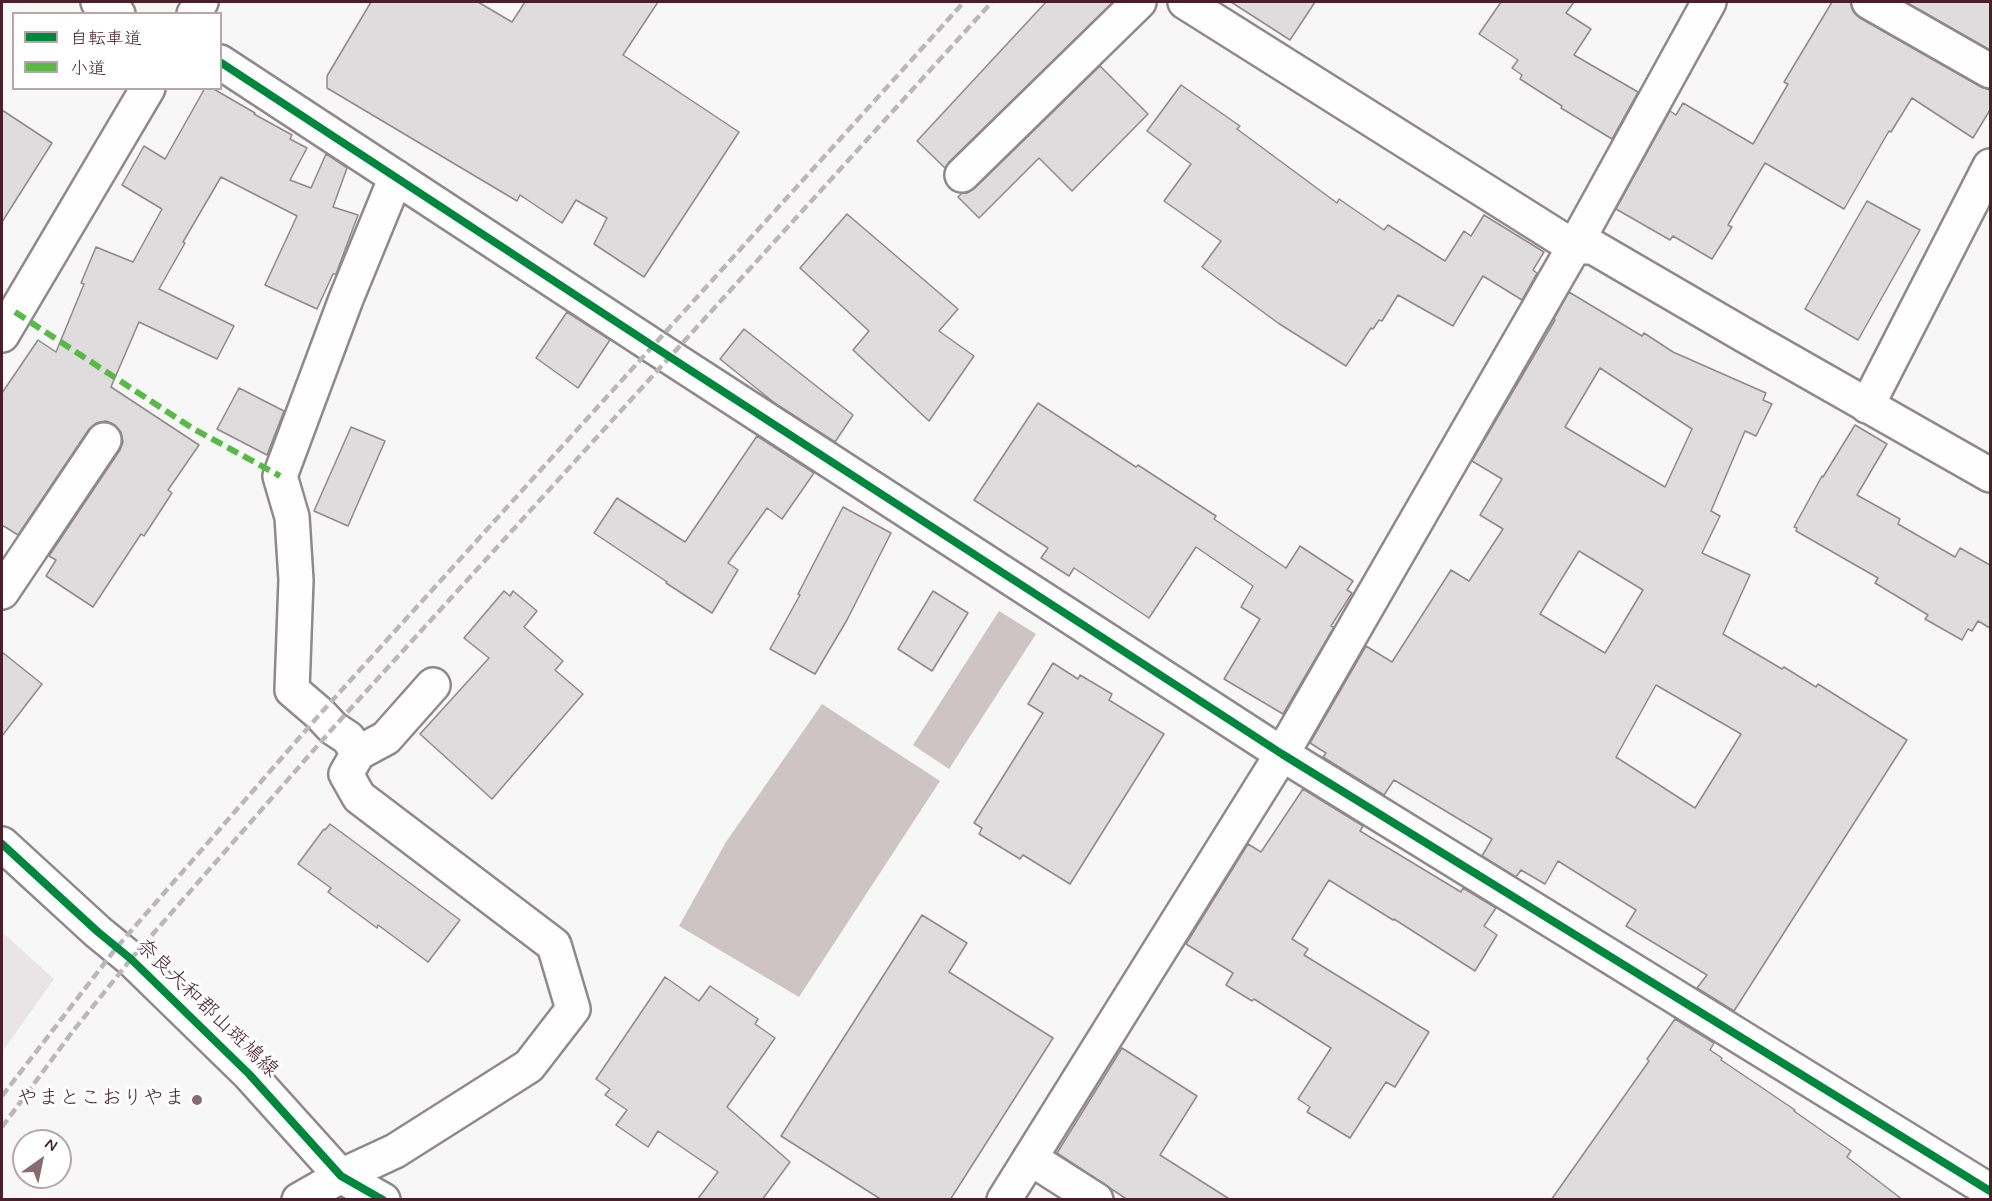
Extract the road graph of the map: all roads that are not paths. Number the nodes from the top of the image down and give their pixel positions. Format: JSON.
{"nodes":[{"id":1,"x":98,"y":2,"type":"edge"},
{"id":2,"x":1139,"y":2,"type":"edge"},
{"id":3,"x":1185,"y":2,"type":"edge"},
{"id":4,"x":1709,"y":2,"type":"edge"},
{"id":5,"x":1869,"y":2,"type":"edge"},
{"id":6,"x":115,"y":12,"type":"edge"},
{"id":7,"x":222,"y":63,"type":"edge"},
{"id":8,"x":1990,"y":71,"type":"edge"},
{"id":9,"x":147,"y":90,"type":"edge"},
{"id":10,"x":1990,"y":166,"type":"edge"},
{"id":11,"x":963,"y":175,"type":"dead end"},
{"id":12,"x":396,"y":177,"type":"junction"},
{"id":13,"x":1574,"y":247,"type":"junction"},
{"id":14,"x":2,"y":335,"type":"edge"},
{"id":15,"x":1867,"y":406,"type":"junction"},
{"id":16,"x":104,"y":440,"type":"dead end"},
{"id":17,"x":1990,"y":475,"type":"edge"},
{"id":18,"x":2,"y":592,"type":"edge"},
{"id":19,"x":433,"y":685,"type":"dead end"},
{"id":20,"x":358,"y":753,"type":"junction"},
{"id":21,"x":1282,"y":754,"type":"junction"},
{"id":22,"x":2,"y":844,"type":"edge"},
{"id":23,"x":1030,"y":1158,"type":"junction"},
{"id":24,"x":340,"y":1176,"type":"junction"},
{"id":25,"x":1990,"y":1191,"type":"edge"},
{"id":26,"x":299,"y":1200,"type":"edge"},
{"id":27,"x":383,"y":1200,"type":"edge"},
{"id":28,"x":1004,"y":1200,"type":"edge"},
{"id":29,"x":1096,"y":1200,"type":"edge"}],
"edges":[{"from":1,"to":6,"type":"street"},
{"from":2,"to":11,"type":"street"},
{"from":3,"to":13,"type":"street"},
{"from":4,"to":13,"type":"street"},
{"from":5,"to":8,"type":"street"},
{"from":7,"to":12,"type":"street"},
{"from":9,"to":14,"type":"street"},
{"from":10,"to":15,"type":"street"},
{"from":12,"to":20,"type":"street"},
{"from":12,"to":21,"type":"street"},
{"from":13,"to":15,"type":"street"},
{"from":13,"to":21,"type":"street"},
{"from":15,"to":17,"type":"street"},
{"from":16,"to":18,"type":"street"},
{"from":19,"to":20,"type":"street"},
{"from":20,"to":24,"type":"street"},
{"from":21,"to":23,"type":"street"},
{"from":21,"to":25,"type":"street"},
{"from":22,"to":24,"type":"street","name":"奈良大和郡山斑鳩線"},
{"from":23,"to":28,"type":"street"},
{"from":23,"to":29,"type":"street"},
{"from":24,"to":26,"type":"street"},
{"from":24,"to":27,"type":"street","name":"奈良大和郡山斑鳩線"}]}
